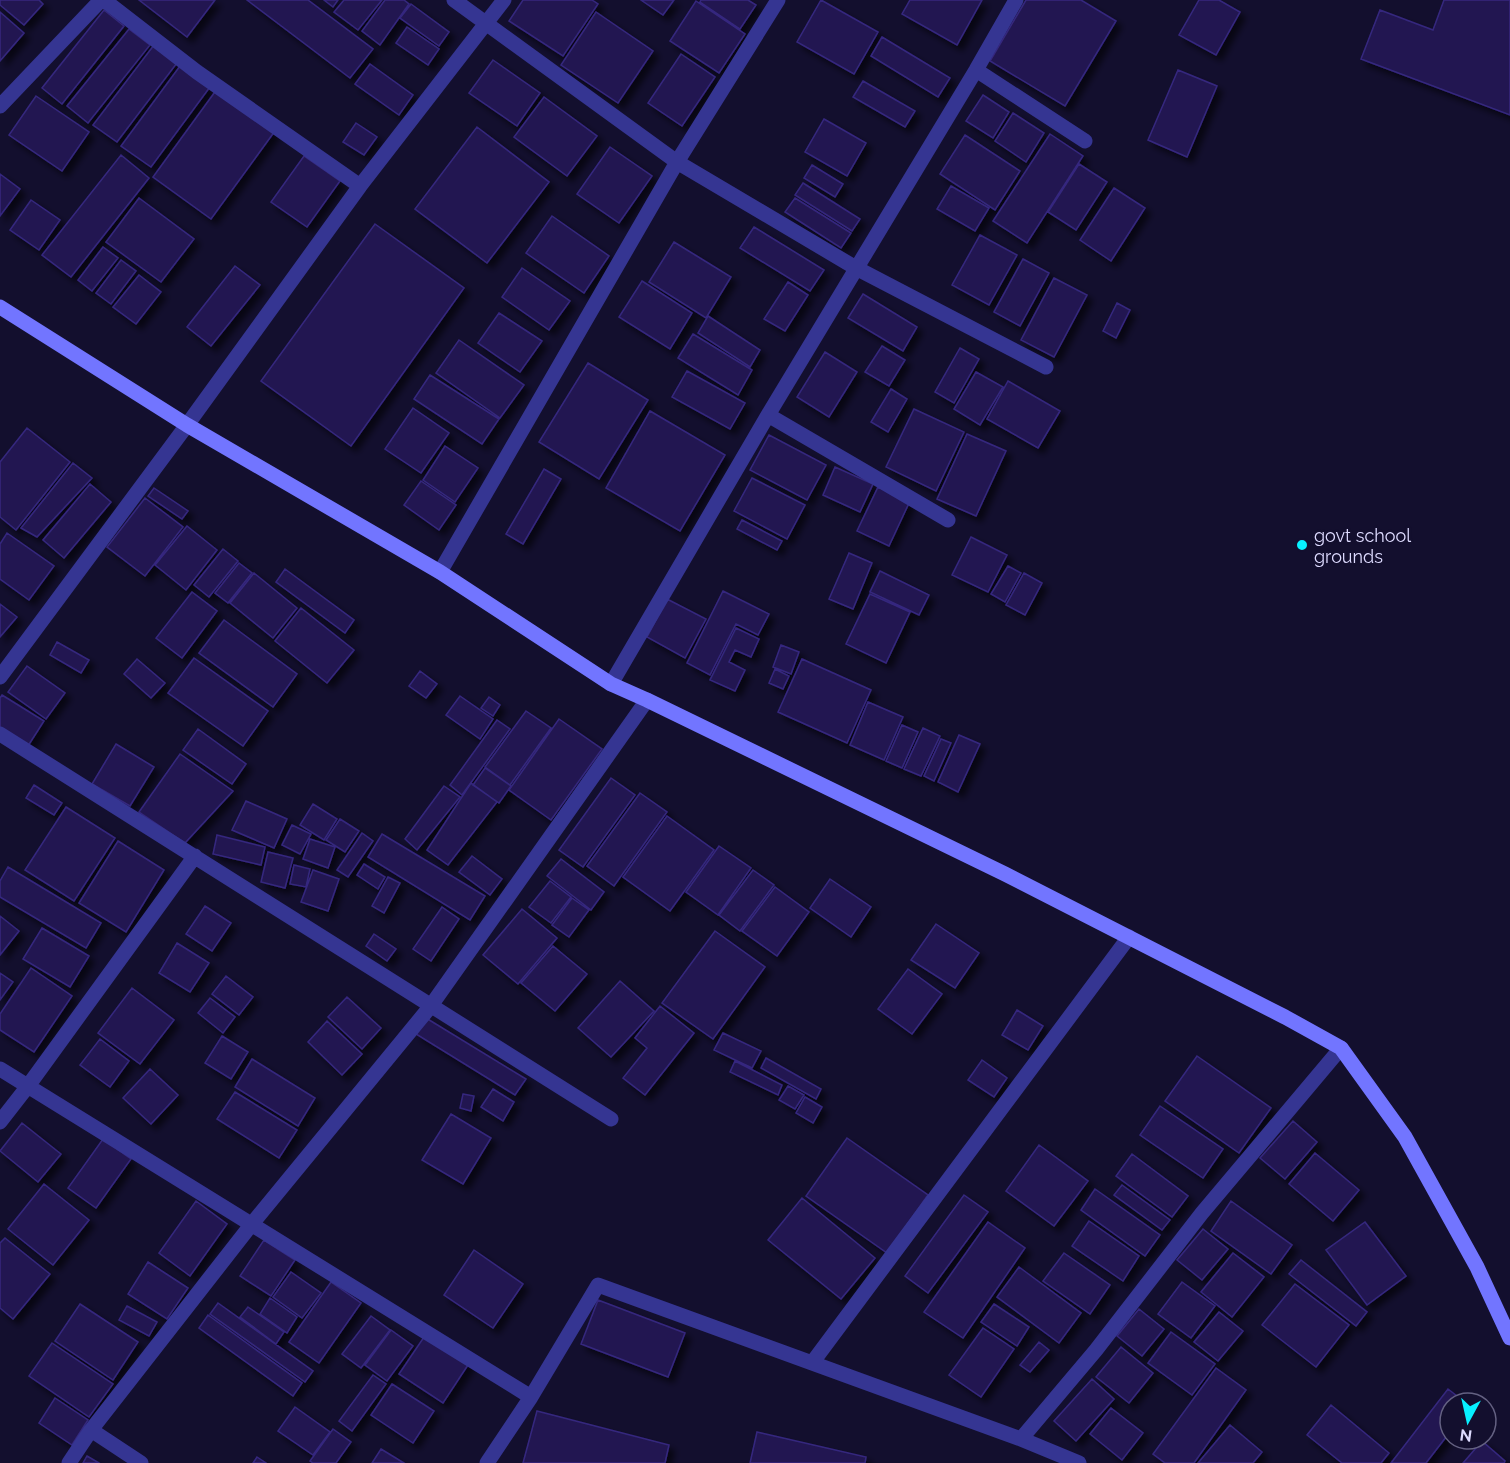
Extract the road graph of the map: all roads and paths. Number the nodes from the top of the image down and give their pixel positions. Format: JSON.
{"nodes":[{"id":1,"x":103,"y":0,"type":"edge"},
{"id":2,"x":454,"y":0,"type":"edge"},
{"id":3,"x":504,"y":0,"type":"edge"},
{"id":4,"x":778,"y":0,"type":"edge"},
{"id":5,"x":1016,"y":0,"type":"edge"},
{"id":6,"x":487,"y":23,"type":"junction"},
{"id":7,"x":976,"y":70,"type":"junction"},
{"id":8,"x":0,"y":106,"type":"edge"},
{"id":9,"x":1085,"y":141,"type":"dead end"},
{"id":10,"x":677,"y":162,"type":"junction"},
{"id":11,"x":360,"y":186,"type":"junction"},
{"id":12,"x":856,"y":268,"type":"junction"},
{"id":13,"x":0,"y":307,"type":"edge"},
{"id":14,"x":1046,"y":367,"type":"dead end"},
{"id":15,"x":768,"y":415,"type":"junction"},
{"id":16,"x":187,"y":425,"type":"junction"},
{"id":17,"x":948,"y":519,"type":"dead end"},
{"id":18,"x":440,"y":572,"type":"junction"},
{"id":19,"x":0,"y":677,"type":"edge"},
{"id":20,"x":610,"y":684,"type":"junction"},
{"id":21,"x":647,"y":700,"type":"junction"},
{"id":22,"x":0,"y":734,"type":"edge"},
{"id":23,"x":195,"y":856,"type":"junction"},
{"id":24,"x":1129,"y":937,"type":"junction"},
{"id":25,"x":430,"y":1007,"type":"junction"},
{"id":26,"x":1341,"y":1048,"type":"junction"},
{"id":27,"x":0,"y":1069,"type":"edge"},
{"id":28,"x":28,"y":1086,"type":"junction"},
{"id":29,"x":611,"y":1119,"type":"dead end"},
{"id":30,"x":0,"y":1122,"type":"edge"},
{"id":31,"x":251,"y":1225,"type":"junction"},
{"id":32,"x":1510,"y":1338,"type":"edge"},
{"id":33,"x":812,"y":1363,"type":"junction"},
{"id":34,"x":531,"y":1397,"type":"junction"},
{"id":35,"x":91,"y":1431,"type":"junction"},
{"id":36,"x":1021,"y":1439,"type":"junction"},
{"id":37,"x":69,"y":1463,"type":"edge"},
{"id":38,"x":141,"y":1463,"type":"edge"},
{"id":39,"x":487,"y":1463,"type":"edge"},
{"id":40,"x":1079,"y":1463,"type":"edge"}],
"edges":[{"from":1,"to":8,"type":"street"},
{"from":1,"to":11,"type":"street"},
{"from":2,"to":6,"type":"street"},
{"from":3,"to":6,"type":"street"},
{"from":4,"to":10,"type":"street"},
{"from":5,"to":7,"type":"street"},
{"from":6,"to":10,"type":"street"},
{"from":6,"to":11,"type":"street"},
{"from":7,"to":9,"type":"street"},
{"from":7,"to":12,"type":"street"},
{"from":10,"to":12,"type":"street"},
{"from":10,"to":18,"type":"street"},
{"from":11,"to":16,"type":"street"},
{"from":12,"to":14,"type":"street"},
{"from":12,"to":15,"type":"street"},
{"from":13,"to":16,"type":"main road"},
{"from":15,"to":17,"type":"street"},
{"from":15,"to":20,"type":"street"},
{"from":16,"to":18,"type":"main road"},
{"from":16,"to":19,"type":"street"},
{"from":18,"to":20,"type":"main road"},
{"from":20,"to":21,"type":"main road"},
{"from":21,"to":24,"type":"main road"},
{"from":21,"to":25,"type":"street"},
{"from":22,"to":23,"type":"street"},
{"from":23,"to":25,"type":"street"},
{"from":23,"to":28,"type":"street"},
{"from":24,"to":26,"type":"main road"},
{"from":24,"to":33,"type":"street"},
{"from":25,"to":29,"type":"street"},
{"from":25,"to":31,"type":"street"},
{"from":26,"to":32,"type":"main road"},
{"from":26,"to":36,"type":"street"},
{"from":27,"to":28,"type":"street"},
{"from":28,"to":30,"type":"street"},
{"from":28,"to":31,"type":"street"},
{"from":31,"to":34,"type":"street"},
{"from":31,"to":35,"type":"street"},
{"from":33,"to":34,"type":"street"},
{"from":33,"to":36,"type":"street"},
{"from":34,"to":39,"type":"street"},
{"from":35,"to":37,"type":"street"},
{"from":35,"to":38,"type":"street"},
{"from":36,"to":40,"type":"street"}]}
